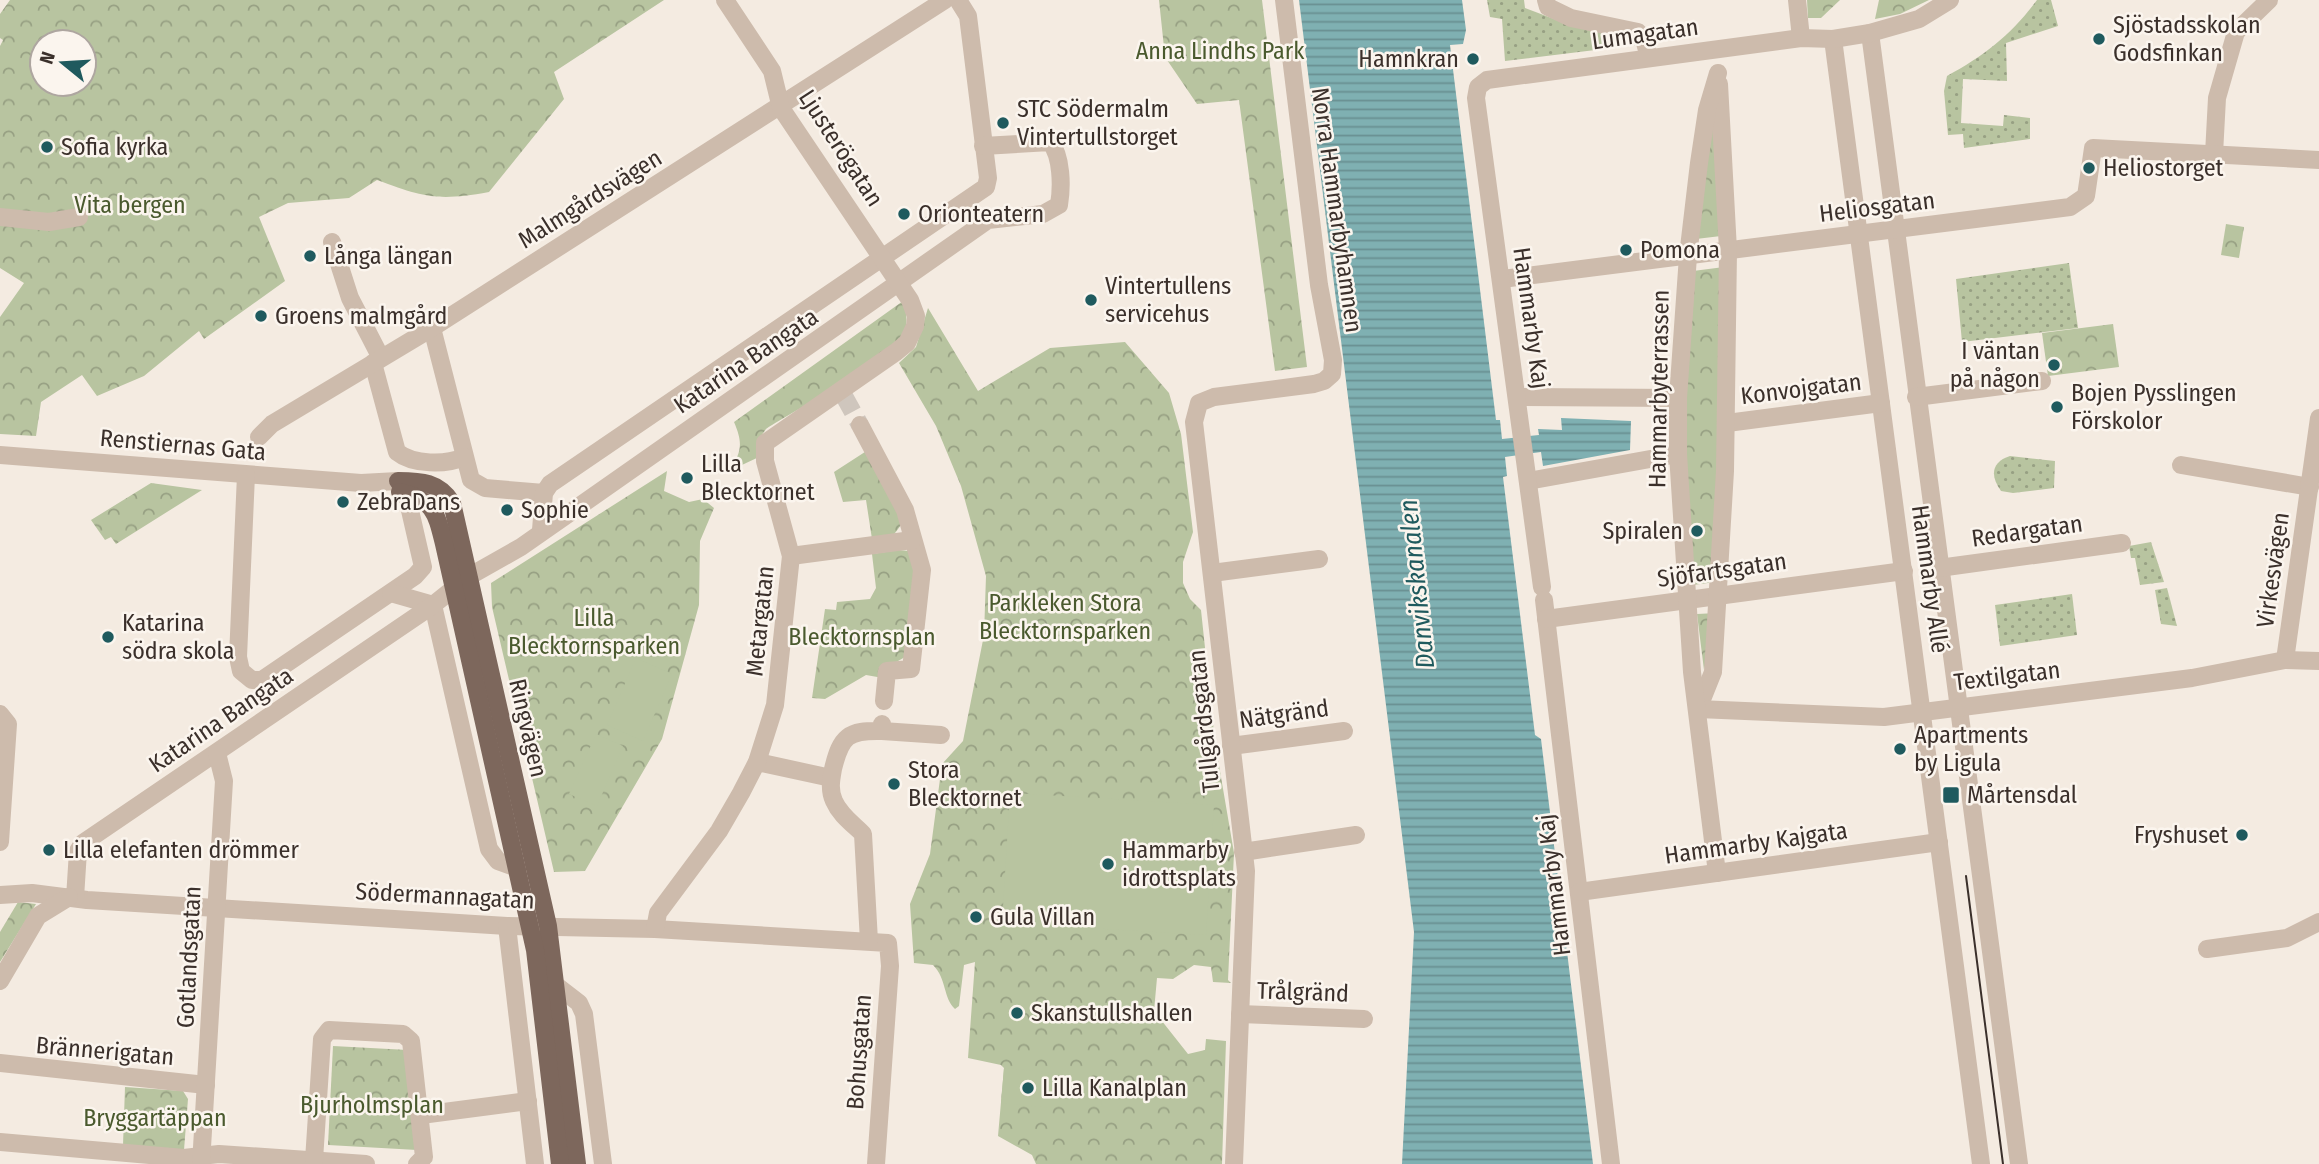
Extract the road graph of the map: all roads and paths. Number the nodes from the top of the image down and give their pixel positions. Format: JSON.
{"nodes":[{"id":1,"x":725,"y":0,"type":"edge"},
{"id":2,"x":946,"y":0,"type":"edge"},
{"id":3,"x":958,"y":0,"type":"edge"},
{"id":4,"x":1284,"y":0,"type":"edge"},
{"id":5,"x":1546,"y":0,"type":"edge"},
{"id":6,"x":1797,"y":0,"type":"edge"},
{"id":7,"x":1950,"y":0,"type":"edge"},
{"id":8,"x":2269,"y":0,"type":"edge"},
{"id":9,"x":1870,"y":33,"type":"junction"},
{"id":10,"x":1801,"y":38,"type":"junction"},
{"id":11,"x":1833,"y":39,"type":"junction"},
{"id":12,"x":1716,"y":49,"type":"junction"},
{"id":13,"x":1648,"y":58,"type":"junction"},
{"id":14,"x":1718,"y":73,"type":"junction"},
{"id":15,"x":1476,"y":97,"type":"joint"},
{"id":16,"x":781,"y":108,"type":"junction"},
{"id":17,"x":983,"y":146,"type":"junction"},
{"id":18,"x":2214,"y":154,"type":"junction"},
{"id":19,"x":2319,"y":160,"type":"edge"},
{"id":20,"x":965,"y":202,"type":"junction"},
{"id":21,"x":79,"y":217,"type":"dead end"},
{"id":22,"x":0,"y":218,"type":"edge"},
{"id":23,"x":982,"y":225,"type":"junction"},
{"id":24,"x":1894,"y":230,"type":"junction"},
{"id":25,"x":1857,"y":234,"type":"junction"},
{"id":26,"x":332,"y":242,"type":"dead end"},
{"id":27,"x":1728,"y":250,"type":"junction"},
{"id":28,"x":1688,"y":256,"type":"junction"},
{"id":29,"x":883,"y":257,"type":"junction"},
{"id":30,"x":1502,"y":279,"type":"junction"},
{"id":31,"x":900,"y":284,"type":"junction"},
{"id":32,"x":432,"y":328,"type":"junction"},
{"id":33,"x":377,"y":361,"type":"junction"},
{"id":34,"x":1324,"y":381,"type":"joint"},
{"id":35,"x":2042,"y":381,"type":"dead end"},
{"id":36,"x":1518,"y":397,"type":"junction"},
{"id":37,"x":1916,"y":397,"type":"junction"},
{"id":38,"x":1678,"y":398,"type":"junction"},
{"id":39,"x":1881,"y":403,"type":"junction"},
{"id":40,"x":2319,"y":418,"type":"edge"},
{"id":41,"x":1727,"y":423,"type":"junction"},
{"id":42,"x":860,"y":425,"type":"tunnel mouth"},
{"id":43,"x":259,"y":437,"type":"dead end"},
{"id":44,"x":1678,"y":454,"type":"junction"},
{"id":45,"x":0,"y":455,"type":"edge"},
{"id":46,"x":464,"y":457,"type":"junction"},
{"id":47,"x":2181,"y":466,"type":"dead end"},
{"id":48,"x":246,"y":475,"type":"junction"},
{"id":49,"x":1528,"y":481,"type":"junction"},
{"id":50,"x":2310,"y":487,"type":"junction"},
{"id":51,"x":401,"y":489,"type":"junction"},
{"id":52,"x":544,"y":493,"type":"junction"},
{"id":53,"x":541,"y":530,"type":"junction"},
{"id":54,"x":912,"y":540,"type":"junction"},
{"id":55,"x":2122,"y":543,"type":"dead end"},
{"id":56,"x":791,"y":556,"type":"junction"},
{"id":57,"x":1319,"y":559,"type":"dead end"},
{"id":58,"x":1939,"y":568,"type":"junction"},
{"id":59,"x":1904,"y":571,"type":"junction"},
{"id":60,"x":1212,"y":573,"type":"junction"},
{"id":61,"x":461,"y":583,"type":"junction"},
{"id":62,"x":391,"y":593,"type":"junction"},
{"id":63,"x":1720,"y":594,"type":"junction"},
{"id":64,"x":1687,"y":600,"type":"junction"},
{"id":65,"x":433,"y":605,"type":"junction"},
{"id":66,"x":1546,"y":619,"type":"junction"},
{"id":67,"x":2285,"y":660,"type":"junction"},
{"id":68,"x":2319,"y":661,"type":"edge"},
{"id":69,"x":884,"y":701,"type":"dead end"},
{"id":70,"x":1958,"y":707,"type":"junction"},
{"id":71,"x":1698,"y":709,"type":"junction"},
{"id":72,"x":1923,"y":711,"type":"junction"},
{"id":73,"x":2,"y":716,"type":"edge"},
{"id":74,"x":1345,"y":730,"type":"dead end"},
{"id":75,"x":941,"y":735,"type":"dead end"},
{"id":76,"x":1231,"y":746,"type":"junction"},
{"id":77,"x":217,"y":753,"type":"junction"},
{"id":78,"x":757,"y":762,"type":"junction"},
{"id":79,"x":831,"y":778,"type":"junction"},
{"id":80,"x":1356,"y":835,"type":"dead end"},
{"id":81,"x":0,"y":842,"type":"edge"},
{"id":82,"x":1939,"y":842,"type":"junction"},
{"id":83,"x":1243,"y":852,"type":"junction"},
{"id":84,"x":517,"y":868,"type":"junction"},
{"id":85,"x":1717,"y":873,"type":"junction"},
{"id":86,"x":1579,"y":892,"type":"junction"},
{"id":87,"x":0,"y":895,"type":"edge"},
{"id":88,"x":72,"y":897,"type":"junction"},
{"id":89,"x":217,"y":908,"type":"junction"},
{"id":90,"x":2319,"y":922,"type":"edge"},
{"id":91,"x":507,"y":926,"type":"junction"},
{"id":92,"x":539,"y":926,"type":"junction"},
{"id":93,"x":655,"y":929,"type":"junction"},
{"id":94,"x":869,"y":941,"type":"junction"},
{"id":95,"x":888,"y":943,"type":"joint"},
{"id":96,"x":2207,"y":949,"type":"dead end"},
{"id":97,"x":0,"y":981,"type":"edge"},
{"id":98,"x":557,"y":985,"type":"junction"},
{"id":99,"x":1240,"y":1014,"type":"junction"},
{"id":100,"x":1364,"y":1019,"type":"dead end"},
{"id":101,"x":0,"y":1063,"type":"edge"},
{"id":102,"x":206,"y":1085,"type":"junction"},
{"id":103,"x":528,"y":1101,"type":"junction"},
{"id":104,"x":421,"y":1115,"type":"junction"},
{"id":105,"x":0,"y":1142,"type":"edge"},
{"id":106,"x":201,"y":1160,"type":"edge"},
{"id":107,"x":314,"y":1160,"type":"junction"},
{"id":108,"x":366,"y":1164,"type":"edge"},
{"id":109,"x":417,"y":1164,"type":"edge"},
{"id":110,"x":535,"y":1164,"type":"edge"},
{"id":111,"x":560,"y":1164,"type":"edge"},
{"id":112,"x":577,"y":1164,"type":"edge"},
{"id":113,"x":603,"y":1164,"type":"edge"},
{"id":114,"x":876,"y":1164,"type":"edge"},
{"id":115,"x":1234,"y":1164,"type":"edge"},
{"id":116,"x":1611,"y":1164,"type":"edge"},
{"id":117,"x":1981,"y":1164,"type":"edge"},
{"id":118,"x":2019,"y":1164,"type":"edge"}],
"edges":[{"from":1,"to":16,"type":"street","name":"Ljusterögatan"},
{"from":2,"to":16,"type":"street","name":"Malmgårdsvägen"},
{"from":3,"to":17,"type":"street"},
{"from":4,"to":34,"type":"street","name":"Norra Hammarbyhamnen"},
{"from":5,"to":13,"type":"street"},
{"from":6,"to":10,"type":"street"},
{"from":7,"to":9,"type":"street"},
{"from":8,"to":18,"type":"street"},
{"from":9,"to":11,"type":"street"},
{"from":9,"to":24,"type":"street","name":"Hammarby Allé"},
{"from":10,"to":11,"type":"street","name":"Lumagatan"},
{"from":10,"to":12,"type":"street","name":"Lumagatan"},
{"from":11,"to":25,"type":"street","name":"Hammarby Allé"},
{"from":12,"to":13,"type":"street","name":"Lumagatan"},
{"from":12,"to":14,"type":"street","name":"Hammarbyterrassen"},
{"from":13,"to":15,"type":"street","name":"Lumagatan"},
{"from":14,"to":27,"type":"street","name":"Hammarbyterrassen"},
{"from":14,"to":28,"type":"street","name":"Hammarbyterrassen"},
{"from":15,"to":30,"type":"street","name":"Hammarby Kaj"},
{"from":16,"to":29,"type":"street","name":"Ljusterögatan"},
{"from":16,"to":32,"type":"street","name":"Malmgårdsvägen"},
{"from":17,"to":20,"type":"street","name":"Katarina Bangata"},
{"from":17,"to":23,"type":"street"},
{"from":18,"to":19,"type":"street","name":"Heliosgatan"},
{"from":18,"to":24,"type":"street","name":"Heliosgatan"},
{"from":20,"to":23,"type":"street"},
{"from":20,"to":29,"type":"street","name":"Katarina Bangata"},
{"from":21,"to":22,"type":"street"},
{"from":23,"to":31,"type":"street","name":"Katarina Bangata"},
{"from":24,"to":25,"type":"street","name":"Heliosgatan"},
{"from":24,"to":37,"type":"street","name":"Hammarby Allé"},
{"from":25,"to":27,"type":"street","name":"Heliosgatan"},
{"from":25,"to":39,"type":"street","name":"Hammarby Allé"},
{"from":26,"to":33,"type":"street"},
{"from":27,"to":28,"type":"street","name":"Heliosgatan"},
{"from":27,"to":41,"type":"street","name":"Hammarbyterrassen"},
{"from":28,"to":30,"type":"street","name":"Heliosgatan"},
{"from":28,"to":38,"type":"street","name":"Hammarbyterrassen"},
{"from":29,"to":31,"type":"street","name":"Ljusterögatan"},
{"from":29,"to":52,"type":"street","name":"Katarina Bangata"},
{"from":30,"to":36,"type":"street","name":"Hammarby Kaj"},
{"from":31,"to":53,"type":"street","name":"Katarina Bangata"},
{"from":31,"to":56,"type":"street","name":"Metargatan"},
{"from":32,"to":33,"type":"street","name":"Malmgårdsvägen"},
{"from":32,"to":46,"type":"street"},
{"from":33,"to":43,"type":"street","name":"Malmgårdsvägen"},
{"from":33,"to":46,"type":"street"},
{"from":34,"to":60,"type":"street","name":"Tullgårdsgatan"},
{"from":35,"to":37,"type":"street"},
{"from":36,"to":38,"type":"street"},
{"from":36,"to":49,"type":"street","name":"Hammarby Kaj"},
{"from":37,"to":58,"type":"street","name":"Hammarby Allé"},
{"from":38,"to":44,"type":"street","name":"Hammarbyterrassen"},
{"from":39,"to":41,"type":"street","name":"Konvojgatan"},
{"from":39,"to":59,"type":"street","name":"Hammarby Allé"},
{"from":40,"to":50,"type":"street","name":"Virkesvägen"},
{"from":41,"to":63,"type":"street","name":"Hammarbyterrassen"},
{"from":42,"to":54,"type":"street"},
{"from":44,"to":49,"type":"street"},
{"from":44,"to":64,"type":"street","name":"Hammarbyterrassen"},
{"from":45,"to":48,"type":"street","name":"Renstiernas Gata"},
{"from":46,"to":52,"type":"street"},
{"from":47,"to":50,"type":"street","name":"Virkesvägen"},
{"from":48,"to":51,"type":"street","name":"Renstiernas Gata"},
{"from":48,"to":62,"type":"street","name":"Katarina Bangata"},
{"from":49,"to":66,"type":"street","name":"Hammarby Kaj"},
{"from":50,"to":67,"type":"street","name":"Virkesvägen"},
{"from":51,"to":61,"type":"main road","name":"Ringvägen"},
{"from":51,"to":61,"type":"main road","name":"Ringvägen"},
{"from":51,"to":62,"type":"street","name":"Katarina Bangata"},
{"from":52,"to":53,"type":"street"},
{"from":53,"to":61,"type":"street","name":"Katarina Bangata"},
{"from":54,"to":56,"type":"street"},
{"from":54,"to":69,"type":"street"},
{"from":55,"to":58,"type":"street","name":"Redargatan"},
{"from":56,"to":78,"type":"street","name":"Metargatan"},
{"from":57,"to":60,"type":"street"},
{"from":58,"to":70,"type":"street","name":"Hammarby Allé"},
{"from":59,"to":63,"type":"street","name":"Sjöfartsgatan"},
{"from":59,"to":72,"type":"street","name":"Hammarby Allé"},
{"from":60,"to":76,"type":"street","name":"Tullgårdsgatan"},
{"from":61,"to":65,"type":"street","name":"Katarina Bangata"},
{"from":61,"to":84,"type":"main road","name":"Ringvägen"},
{"from":61,"to":92,"type":"main road","name":"Ringvägen"},
{"from":62,"to":65,"type":"street"},
{"from":63,"to":64,"type":"street","name":"Sjöfartsgatan"},
{"from":63,"to":71,"type":"street","name":"Hammarbyterrassen"},
{"from":64,"to":66,"type":"street","name":"Sjöfartsgatan"},
{"from":64,"to":71,"type":"street","name":"Hammarbyterrassen"},
{"from":65,"to":77,"type":"street","name":"Katarina Bangata"},
{"from":65,"to":84,"type":"street"},
{"from":66,"to":86,"type":"street","name":"Hammarby Kaj"},
{"from":67,"to":68,"type":"street","name":"Textilgatan"},
{"from":67,"to":70,"type":"street","name":"Textilgatan"},
{"from":70,"to":72,"type":"street","name":"Textilgatan"},
{"from":70,"to":118,"type":"street","name":"Hammarby Allé"},
{"from":71,"to":72,"type":"street","name":"Textilgatan"},
{"from":71,"to":85,"type":"street","name":"Hammarbyterrassen"},
{"from":72,"to":82,"type":"street","name":"Hammarby Allé"},
{"from":73,"to":81,"type":"street"},
{"from":74,"to":76,"type":"street","name":"Nätgränd"},
{"from":75,"to":79,"type":"street"},
{"from":76,"to":83,"type":"street","name":"Tullgårdsgatan"},
{"from":77,"to":88,"type":"street","name":"Katarina Bangata"},
{"from":77,"to":89,"type":"street","name":"Gotlandsgatan"},
{"from":78,"to":79,"type":"street"},
{"from":78,"to":93,"type":"street","name":"Metargatan"},
{"from":79,"to":94,"type":"street"},
{"from":80,"to":83,"type":"street"},
{"from":82,"to":85,"type":"street","name":"Hammarby Kajgata"},
{"from":82,"to":117,"type":"street","name":"Hammarby Allé"},
{"from":83,"to":99,"type":"street","name":"Tullgårdsgatan"},
{"from":84,"to":92,"type":"main road","name":"Ringvägen"},
{"from":85,"to":86,"type":"street","name":"Hammarby Kajgata"},
{"from":86,"to":116,"type":"street","name":"Hammarby Kaj"},
{"from":87,"to":88,"type":"street","name":"Södermannagatan"},
{"from":88,"to":89,"type":"street","name":"Södermannagatan"},
{"from":88,"to":97,"type":"street"},
{"from":89,"to":91,"type":"street","name":"Södermannagatan"},
{"from":89,"to":102,"type":"street","name":"Gotlandsgatan"},
{"from":90,"to":96,"type":"street"},
{"from":91,"to":92,"type":"street","name":"Södermannagatan"},
{"from":91,"to":103,"type":"street"},
{"from":92,"to":93,"type":"street","name":"Södermannagatan"},
{"from":92,"to":98,"type":"main road","name":"Ringvägen"},
{"from":92,"to":111,"type":"main road","name":"Ringvägen"},
{"from":93,"to":94,"type":"street","name":"Södermannagatan"},
{"from":94,"to":95,"type":"street","name":"Södermannagatan"},
{"from":95,"to":114,"type":"street","name":"Bohusgatan"},
{"from":98,"to":112,"type":"main road","name":"Ringvägen"},
{"from":98,"to":113,"type":"street"},
{"from":99,"to":100,"type":"street","name":"Trålgränd"},
{"from":99,"to":115,"type":"street","name":"Tullgårdsgatan"},
{"from":101,"to":102,"type":"street","name":"Brännerigatan"},
{"from":102,"to":106,"type":"street","name":"Gotlandsgatan"},
{"from":103,"to":104,"type":"street"},
{"from":103,"to":110,"type":"street"},
{"from":104,"to":107,"type":"street"},
{"from":104,"to":109,"type":"street"},
{"from":105,"to":106,"type":"street"},
{"from":106,"to":107,"type":"street"},
{"from":107,"to":108,"type":"street"}]}
